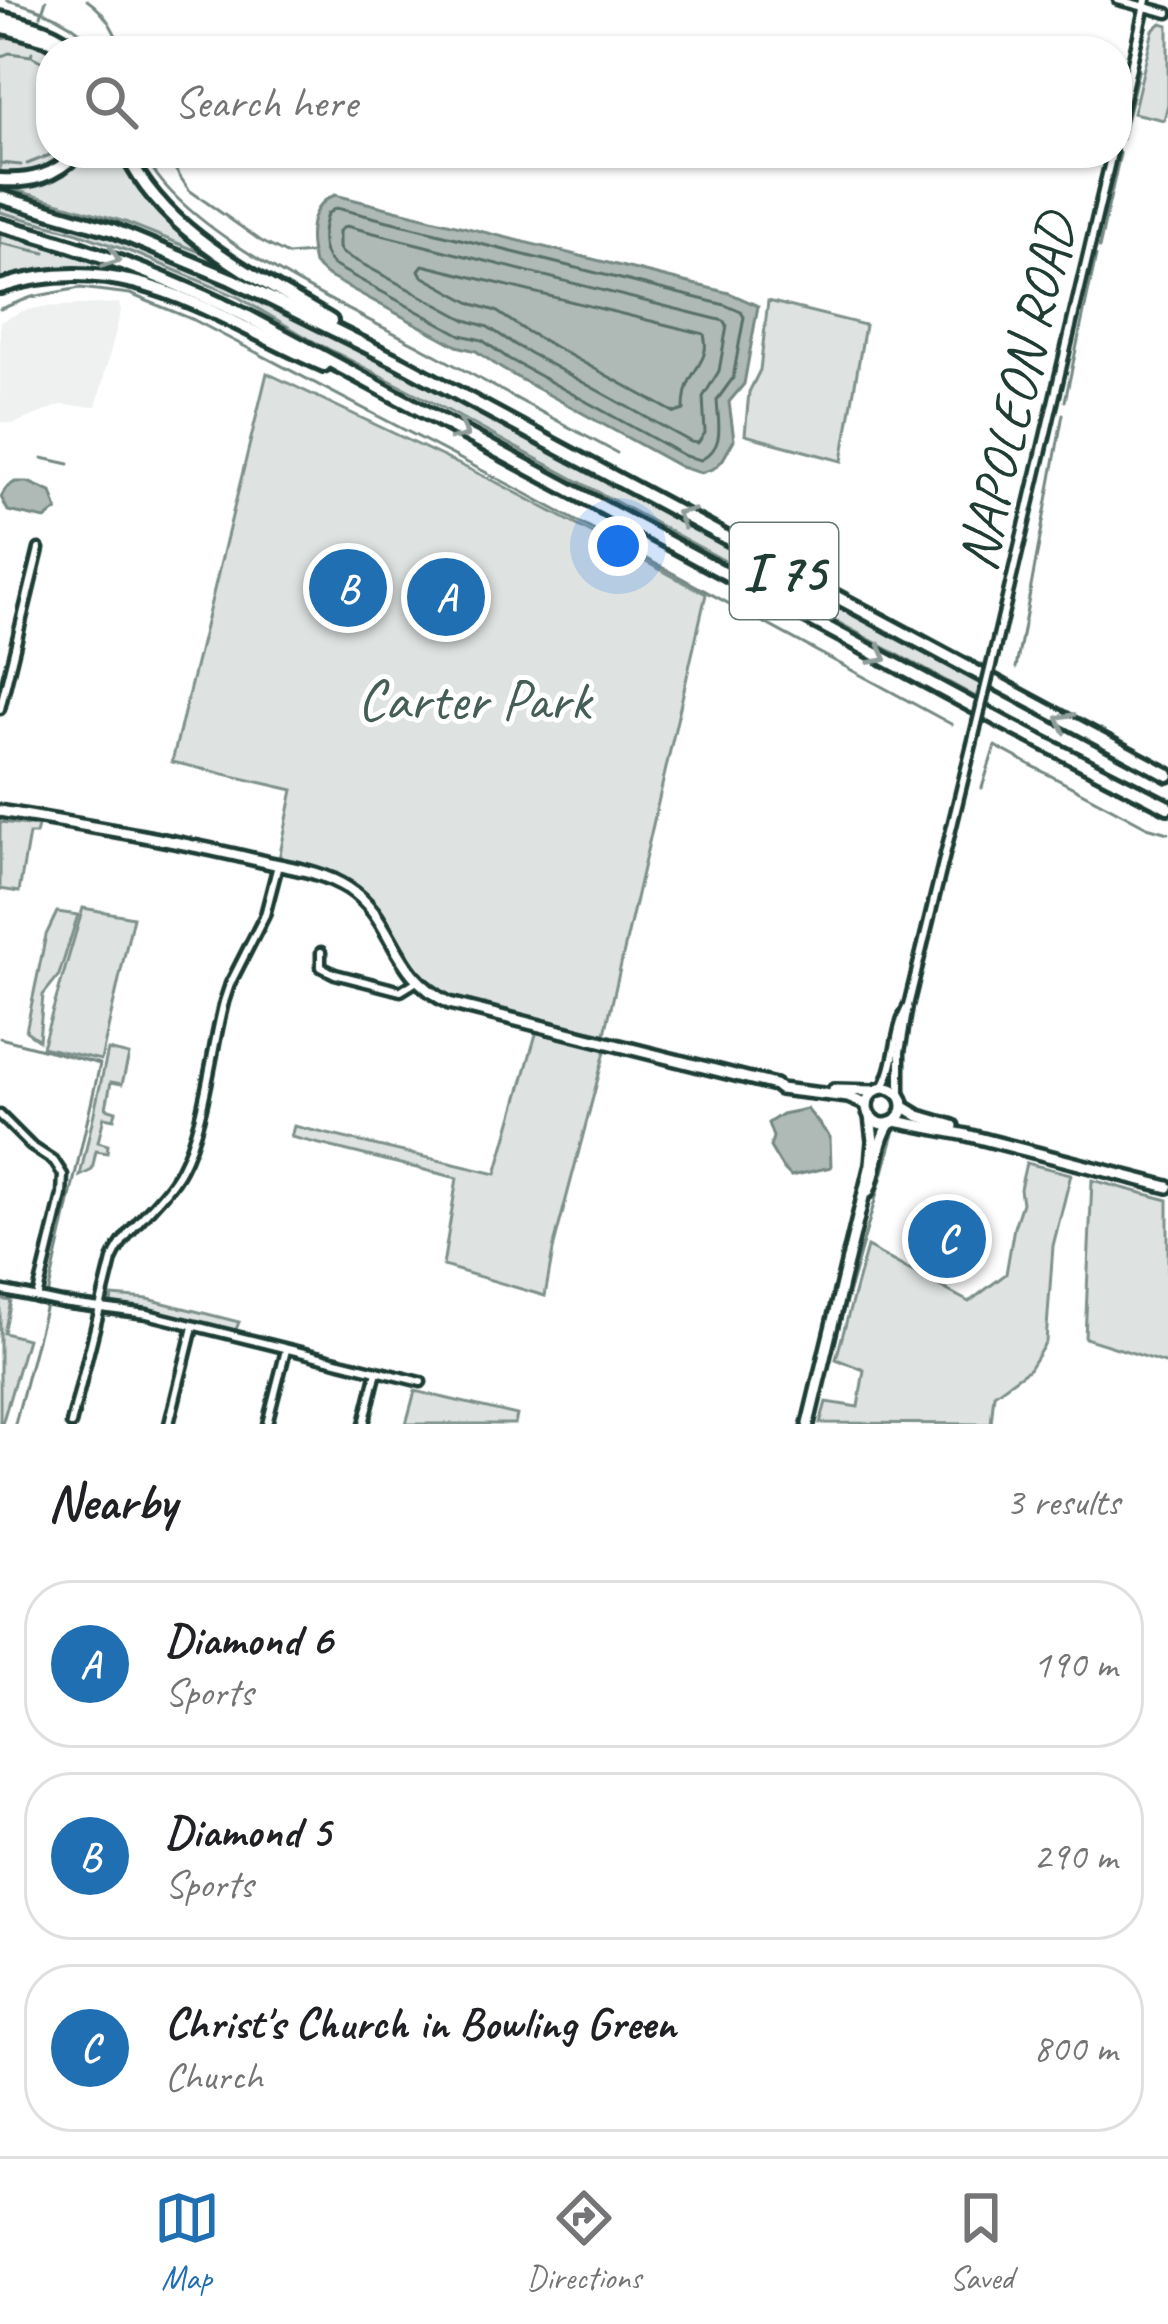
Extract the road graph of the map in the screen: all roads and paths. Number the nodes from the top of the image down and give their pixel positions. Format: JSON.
{"nodes":[{"id":1,"x":1118,"y":0,"type":"edge"},
{"id":2,"x":1145,"y":3,"type":"edge"},
{"id":3,"x":1168,"y":13,"type":"edge"},
{"id":4,"x":0,"y":22,"type":"edge"},
{"id":5,"x":25,"y":32,"type":"junction"},
{"id":6,"x":0,"y":35,"type":"edge"},
{"id":7,"x":37,"y":36,"type":"edge"},
{"id":8,"x":56,"y":36,"type":"edge"},
{"id":9,"x":1132,"y":62,"type":"edge"},
{"id":10,"x":57,"y":168,"type":"edge"},
{"id":11,"x":135,"y":168,"type":"edge"},
{"id":12,"x":1108,"y":168,"type":"edge"},
{"id":13,"x":0,"y":180,"type":"edge"},
{"id":14,"x":0,"y":197,"type":"edge"},
{"id":15,"x":0,"y":225,"type":"edge"},
{"id":16,"x":0,"y":287,"type":"edge"},
{"id":17,"x":401,"y":363,"type":"junction"},
{"id":18,"x":384,"y":390,"type":"junction"},
{"id":19,"x":39,"y":548,"type":"dead end"},
{"id":20,"x":0,"y":709,"type":"edge"},
{"id":21,"x":1168,"y":775,"type":"edge"},
{"id":22,"x":1168,"y":807,"type":"edge"},
{"id":23,"x":0,"y":811,"type":"edge"},
{"id":24,"x":278,"y":865,"type":"junction"},
{"id":25,"x":321,"y":952,"type":"dead end"},
{"id":26,"x":417,"y":981,"type":"junction"},
{"id":27,"x":908,"y":1006,"type":"junction"},
{"id":28,"x":776,"y":1085,"type":"junction"},
{"id":29,"x":878,"y":1090,"type":"junction"},
{"id":30,"x":899,"y":1094,"type":"junction"},
{"id":31,"x":904,"y":1107,"type":"junction"},
{"id":32,"x":868,"y":1111,"type":"junction"},
{"id":33,"x":0,"y":1115,"type":"edge"},
{"id":34,"x":892,"y":1122,"type":"junction"},
{"id":35,"x":967,"y":1135,"type":"junction"},
{"id":36,"x":1168,"y":1187,"type":"edge"},
{"id":37,"x":864,"y":1196,"type":"junction"},
{"id":38,"x":0,"y":1290,"type":"edge"},
{"id":39,"x":37,"y":1298,"type":"junction"},
{"id":40,"x":100,"y":1308,"type":"junction"},
{"id":41,"x":193,"y":1327,"type":"junction"},
{"id":42,"x":286,"y":1350,"type":"junction"},
{"id":43,"x":377,"y":1371,"type":"junction"},
{"id":44,"x":421,"y":1382,"type":"dead end"},
{"id":45,"x":70,"y":1424,"type":"edge"},
{"id":46,"x":169,"y":1424,"type":"edge"},
{"id":47,"x":267,"y":1424,"type":"edge"},
{"id":48,"x":364,"y":1424,"type":"edge"},
{"id":49,"x":808,"y":1424,"type":"edge"}],
"edges":[{"from":1,"to":2,"type":"street"},
{"from":2,"to":3,"type":"street"},
{"from":2,"to":9,"type":"street"},
{"from":4,"to":5,"type":"highway"},
{"from":4,"to":8,"type":"highway"},
{"from":5,"to":6,"type":"highway"},
{"from":5,"to":7,"type":"highway"},
{"from":10,"to":13,"type":"highway"},
{"from":11,"to":17,"type":"highway"},
{"from":12,"to":27,"type":"street","name":"NAPOLEON ROAD","bridge":true},
{"from":14,"to":17,"type":"highway","number":"I 75"},
{"from":15,"to":18,"type":"highway","number":"I 75","one_way":true},
{"from":16,"to":18,"type":"highway"},
{"from":21,"to":17,"type":"highway","number":"I 75","one_way":true},
{"from":18,"to":22,"type":"highway","number":"I 75","one_way":true},
{"from":19,"to":20,"type":"street"},
{"from":23,"to":24,"type":"main road"},
{"from":24,"to":26,"type":"main road"},
{"from":24,"to":40,"type":"street"},
{"from":25,"to":26,"type":"street"},
{"from":26,"to":28,"type":"main road"},
{"from":27,"to":29,"type":"street"},
{"from":27,"to":30,"type":"street"},
{"from":28,"to":29,"type":"main road"},
{"from":28,"to":32,"type":"main road"},
{"from":29,"to":30,"type":"main road"},
{"from":29,"to":32,"type":"main road"},
{"from":30,"to":31,"type":"main road"},
{"from":31,"to":34,"type":"main road"},
{"from":31,"to":35,"type":"main road"},
{"from":32,"to":34,"type":"main road"},
{"from":32,"to":37,"type":"main road"},
{"from":33,"to":39,"type":"street"},
{"from":34,"to":35,"type":"main road"},
{"from":34,"to":37,"type":"main road"},
{"from":35,"to":36,"type":"main road"},
{"from":37,"to":49,"type":"main road"},
{"from":38,"to":39,"type":"street"},
{"from":39,"to":40,"type":"street"},
{"from":40,"to":41,"type":"street"},
{"from":40,"to":45,"type":"street"},
{"from":41,"to":42,"type":"street"},
{"from":41,"to":46,"type":"street"},
{"from":42,"to":43,"type":"street"},
{"from":42,"to":47,"type":"street"},
{"from":43,"to":44,"type":"street"},
{"from":43,"to":48,"type":"street"}]}
